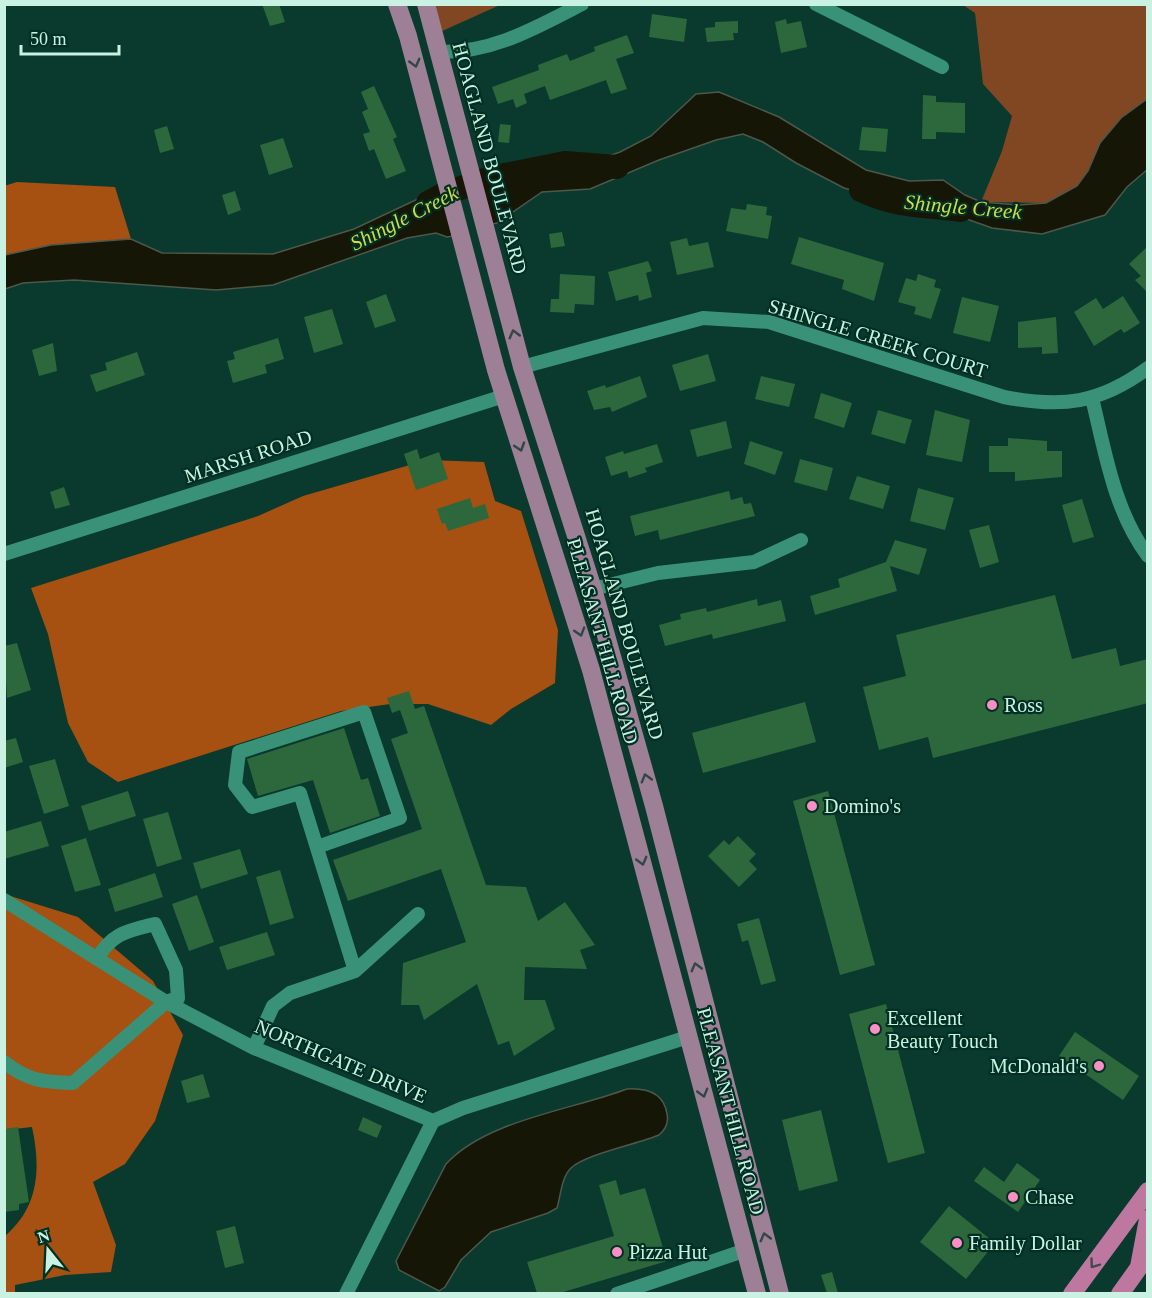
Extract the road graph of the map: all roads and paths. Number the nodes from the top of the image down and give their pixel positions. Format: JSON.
{"nodes":[{"id":1,"x":397,"y":4,"type":"edge"},
{"id":2,"x":404,"y":4,"type":"edge"},
{"id":3,"x":426,"y":4,"type":"edge"},
{"id":4,"x":582,"y":4,"type":"edge"},
{"id":5,"x":816,"y":4,"type":"edge"},
{"id":6,"x":439,"y":52,"type":"junction"},
{"id":7,"x":942,"y":67,"type":"dead end"},
{"id":8,"x":485,"y":330,"type":"junction"},
{"id":9,"x":522,"y":367,"type":"junction"},
{"id":10,"x":1148,"y":368,"type":"edge"},
{"id":11,"x":504,"y":396,"type":"junction"},
{"id":12,"x":1092,"y":398,"type":"junction"},
{"id":13,"x":548,"y":450,"type":"junction"},
{"id":14,"x":801,"y":540,"type":"dead end"},
{"id":15,"x":4,"y":554,"type":"edge"},
{"id":16,"x":1148,"y":556,"type":"edge"},
{"id":17,"x":593,"y":589,"type":"junction"},
{"id":18,"x":317,"y":847,"type":"junction"},
{"id":19,"x":4,"y":900,"type":"edge"},
{"id":20,"x":418,"y":915,"type":"dead end"},
{"id":21,"x":97,"y":958,"type":"junction"},
{"id":22,"x":356,"y":971,"type":"junction"},
{"id":23,"x":166,"y":1002,"type":"junction"},
{"id":24,"x":713,"y":1030,"type":"junction"},
{"id":25,"x":688,"y":1037,"type":"junction"},
{"id":26,"x":254,"y":1048,"type":"junction"},
{"id":27,"x":4,"y":1062,"type":"edge"},
{"id":28,"x":433,"y":1120,"type":"junction"},
{"id":29,"x":1145,"y":1194,"type":"edge"},
{"id":30,"x":1148,"y":1219,"type":"edge"},
{"id":31,"x":746,"y":1250,"type":"junction"},
{"id":32,"x":1143,"y":1262,"type":"edge"},
{"id":33,"x":346,"y":1293,"type":"edge"},
{"id":34,"x":617,"y":1293,"type":"edge"},
{"id":35,"x":757,"y":1293,"type":"edge"},
{"id":36,"x":770,"y":1293,"type":"edge"},
{"id":37,"x":780,"y":1293,"type":"edge"},
{"id":38,"x":1072,"y":1293,"type":"edge"},
{"id":39,"x":1120,"y":1293,"type":"edge"}],
"edges":[{"from":1,"to":8,"type":"main road","name":"PLEASANT HILL ROAD","one_way":true},
{"from":2,"to":6,"type":"main road"},
{"from":3,"to":6,"type":"main road","name":"HOAGLAND BOULEVARD"},
{"from":4,"to":6,"type":"street"},
{"from":5,"to":7,"type":"street"},
{"from":9,"to":6,"type":"main road","name":"HOAGLAND BOULEVARD","one_way":true},
{"from":8,"to":9,"type":"main road"},
{"from":8,"to":11,"type":"main road","name":"PLEASANT HILL ROAD"},
{"from":9,"to":12,"type":"street","name":"SHINGLE CREEK COURT"},
{"from":9,"to":13,"type":"main road","name":"HOAGLAND BOULEVARD"},
{"from":10,"to":12,"type":"street","name":"SHINGLE CREEK COURT"},
{"from":11,"to":13,"type":"main road"},
{"from":11,"to":15,"type":"street","name":"MARSH ROAD"},
{"from":11,"to":25,"type":"main road","name":"PLEASANT HILL ROAD","one_way":true},
{"from":12,"to":16,"type":"street"},
{"from":13,"to":17,"type":"main road","name":"HOAGLAND BOULEVARD"},
{"from":14,"to":17,"type":"street"},
{"from":24,"to":17,"type":"main road","name":"HOAGLAND BOULEVARD","one_way":true},
{"from":18,"to":18,"type":"street"},
{"from":18,"to":22,"type":"street"},
{"from":19,"to":21,"type":"street","name":"NORTHGATE DRIVE"},
{"from":20,"to":22,"type":"street"},
{"from":21,"to":23,"type":"street","name":"NORTHGATE DRIVE"},
{"from":21,"to":23,"type":"street"},
{"from":22,"to":26,"type":"street"},
{"from":23,"to":26,"type":"street","name":"NORTHGATE DRIVE"},
{"from":23,"to":27,"type":"street"},
{"from":24,"to":25,"type":"main road"},
{"from":37,"to":24,"type":"main road","name":"HOAGLAND BOULEVARD","one_way":true},
{"from":25,"to":28,"type":"street","name":"NORTHGATE DRIVE"},
{"from":25,"to":31,"type":"main road","name":"PLEASANT HILL ROAD","one_way":true},
{"from":26,"to":28,"type":"street","name":"NORTHGATE DRIVE"},
{"from":28,"to":33,"type":"street"},
{"from":29,"to":30,"type":"highway"},
{"from":29,"to":38,"type":"highway","one_way":true},
{"from":30,"to":32,"type":"highway"},
{"from":31,"to":34,"type":"street"},
{"from":31,"to":35,"type":"main road","name":"PLEASANT HILL ROAD"},
{"from":31,"to":36,"type":"main road"},
{"from":32,"to":39,"type":"highway"}]}
